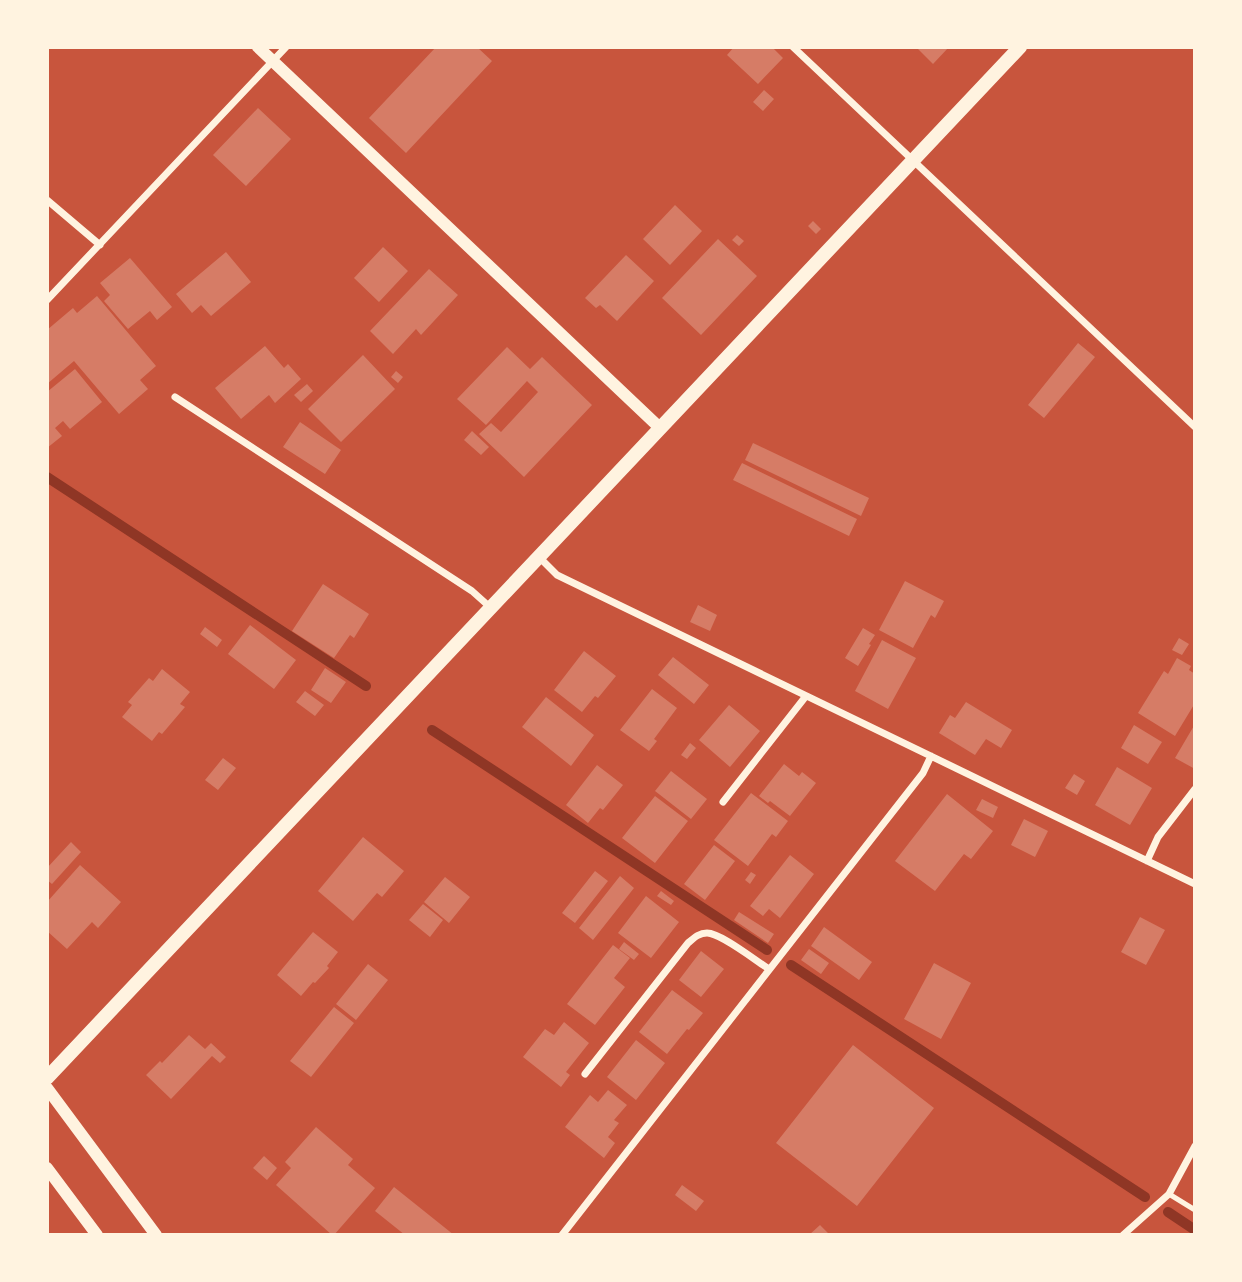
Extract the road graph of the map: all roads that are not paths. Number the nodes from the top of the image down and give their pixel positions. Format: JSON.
{"nodes":[{"id":1,"x":258,"y":47,"type":"edge"},
{"id":2,"x":286,"y":47,"type":"edge"},
{"id":3,"x":793,"y":47,"type":"edge"},
{"id":4,"x":1020,"y":47,"type":"edge"},
{"id":5,"x":272,"y":61,"type":"junction"},
{"id":6,"x":913,"y":161,"type":"junction"},
{"id":7,"x":47,"y":200,"type":"edge"},
{"id":8,"x":100,"y":245,"type":"junction"},
{"id":9,"x":47,"y":300,"type":"edge"},
{"id":10,"x":175,"y":397,"type":"dead end"},
{"id":11,"x":1195,"y":427,"type":"edge"},
{"id":12,"x":660,"y":428,"type":"junction"},
{"id":13,"x":538,"y":557,"type":"junction"},
{"id":14,"x":491,"y":608,"type":"junction"},
{"id":15,"x":806,"y":696,"type":"junction"},
{"id":16,"x":931,"y":756,"type":"junction"},
{"id":17,"x":1195,"y":789,"type":"edge"},
{"id":18,"x":723,"y":802,"type":"dead end"},
{"id":19,"x":1147,"y":861,"type":"junction"},
{"id":20,"x":1195,"y":884,"type":"edge"},
{"id":21,"x":769,"y":969,"type":"junction"},
{"id":22,"x":585,"y":1074,"type":"dead end"},
{"id":23,"x":47,"y":1077,"type":"edge"},
{"id":24,"x":47,"y":1088,"type":"edge"},
{"id":25,"x":1195,"y":1146,"type":"edge"},
{"id":26,"x":47,"y":1168,"type":"edge"},
{"id":27,"x":1169,"y":1194,"type":"junction"},
{"id":28,"x":1195,"y":1210,"type":"edge"},
{"id":29,"x":97,"y":1235,"type":"edge"},
{"id":30,"x":156,"y":1235,"type":"edge"},
{"id":31,"x":562,"y":1235,"type":"edge"},
{"id":32,"x":1123,"y":1235,"type":"edge"}],
"edges":[{"from":1,"to":5,"type":"street"},
{"from":2,"to":5,"type":"street"},
{"from":3,"to":6,"type":"street"},
{"from":4,"to":6,"type":"main road"},
{"from":5,"to":8,"type":"street"},
{"from":5,"to":12,"type":"street"},
{"from":6,"to":11,"type":"street"},
{"from":6,"to":12,"type":"main road"},
{"from":7,"to":8,"type":"street"},
{"from":8,"to":9,"type":"street"},
{"from":10,"to":14,"type":"street"},
{"from":12,"to":13,"type":"main road"},
{"from":13,"to":14,"type":"main road"},
{"from":13,"to":15,"type":"street"},
{"from":14,"to":23,"type":"main road"},
{"from":15,"to":16,"type":"street"},
{"from":15,"to":18,"type":"street"},
{"from":16,"to":19,"type":"street"},
{"from":16,"to":21,"type":"street"},
{"from":17,"to":19,"type":"street"},
{"from":19,"to":20,"type":"street"},
{"from":21,"to":22,"type":"street"},
{"from":21,"to":31,"type":"street"},
{"from":24,"to":30,"type":"street"},
{"from":25,"to":27,"type":"street"},
{"from":26,"to":29,"type":"street"},
{"from":27,"to":28,"type":"lane"},
{"from":27,"to":32,"type":"street"}]}
